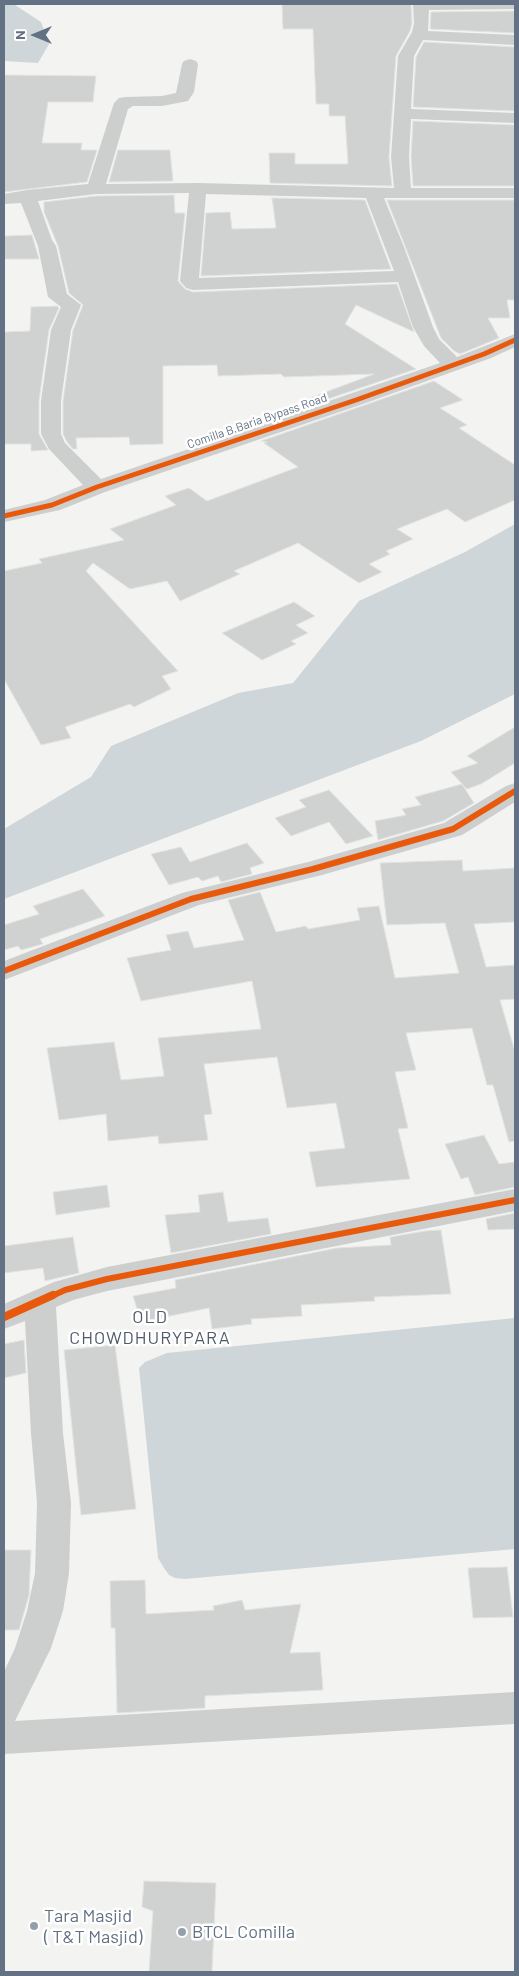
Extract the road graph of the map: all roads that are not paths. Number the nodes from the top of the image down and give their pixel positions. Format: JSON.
{"nodes":[{"id":1,"x":515,"y":4,"type":"edge"},
{"id":2,"x":421,"y":5,"type":"edge"},
{"id":3,"x":419,"y":35,"type":"junction"},
{"id":4,"x":515,"y":40,"type":"edge"},
{"id":5,"x":190,"y":64,"type":"dead end"},
{"id":6,"x":403,"y":114,"type":"junction"},
{"id":7,"x":515,"y":118,"type":"edge"},
{"id":8,"x":198,"y":188,"type":"junction"},
{"id":9,"x":96,"y":189,"type":"junction"},
{"id":10,"x":403,"y":192,"type":"junction"},
{"id":11,"x":373,"y":193,"type":"junction"},
{"id":12,"x":515,"y":193,"type":"edge"},
{"id":13,"x":27,"y":195,"type":"junction"},
{"id":14,"x":4,"y":199,"type":"edge"},
{"id":15,"x":405,"y":276,"type":"junction"},
{"id":16,"x":515,"y":340,"type":"edge"},
{"id":17,"x":453,"y":365,"type":"junction"},
{"id":18,"x":98,"y":487,"type":"junction"},
{"id":19,"x":4,"y":516,"type":"edge"},
{"id":20,"x":515,"y":791,"type":"edge"},
{"id":21,"x":4,"y":970,"type":"edge"},
{"id":22,"x":515,"y":1200,"type":"edge"},
{"id":23,"x":40,"y":1302,"type":"junction"},
{"id":24,"x":4,"y":1317,"type":"edge"},
{"id":25,"x":515,"y":1708,"type":"edge"},
{"id":26,"x":4,"y":1709,"type":"edge"},
{"id":27,"x":4,"y":1738,"type":"edge"}],
"edges":[{"from":1,"to":2,"type":"street"},
{"from":2,"to":3,"type":"street"},
{"from":3,"to":4,"type":"street"},
{"from":3,"to":6,"type":"street"},
{"from":5,"to":9,"type":"street"},
{"from":6,"to":7,"type":"street"},
{"from":6,"to":10,"type":"street"},
{"from":8,"to":9,"type":"street"},
{"from":8,"to":11,"type":"street"},
{"from":8,"to":15,"type":"street"},
{"from":9,"to":13,"type":"street"},
{"from":10,"to":11,"type":"street"},
{"from":10,"to":12,"type":"street"},
{"from":11,"to":15,"type":"street"},
{"from":13,"to":14,"type":"street"},
{"from":13,"to":18,"type":"street"},
{"from":15,"to":17,"type":"street"},
{"from":16,"to":17,"type":"street","name":"Comilla B.Baria Bypass Road"},
{"from":17,"to":18,"type":"street","name":"Comilla B.Baria Bypass Road"},
{"from":18,"to":19,"type":"street","name":"Comilla B.Baria Bypass Road"},
{"from":20,"to":21,"type":"street"},
{"from":22,"to":23,"type":"street"},
{"from":23,"to":24,"type":"street"},
{"from":23,"to":26,"type":"street"},
{"from":25,"to":27,"type":"street"}]}
